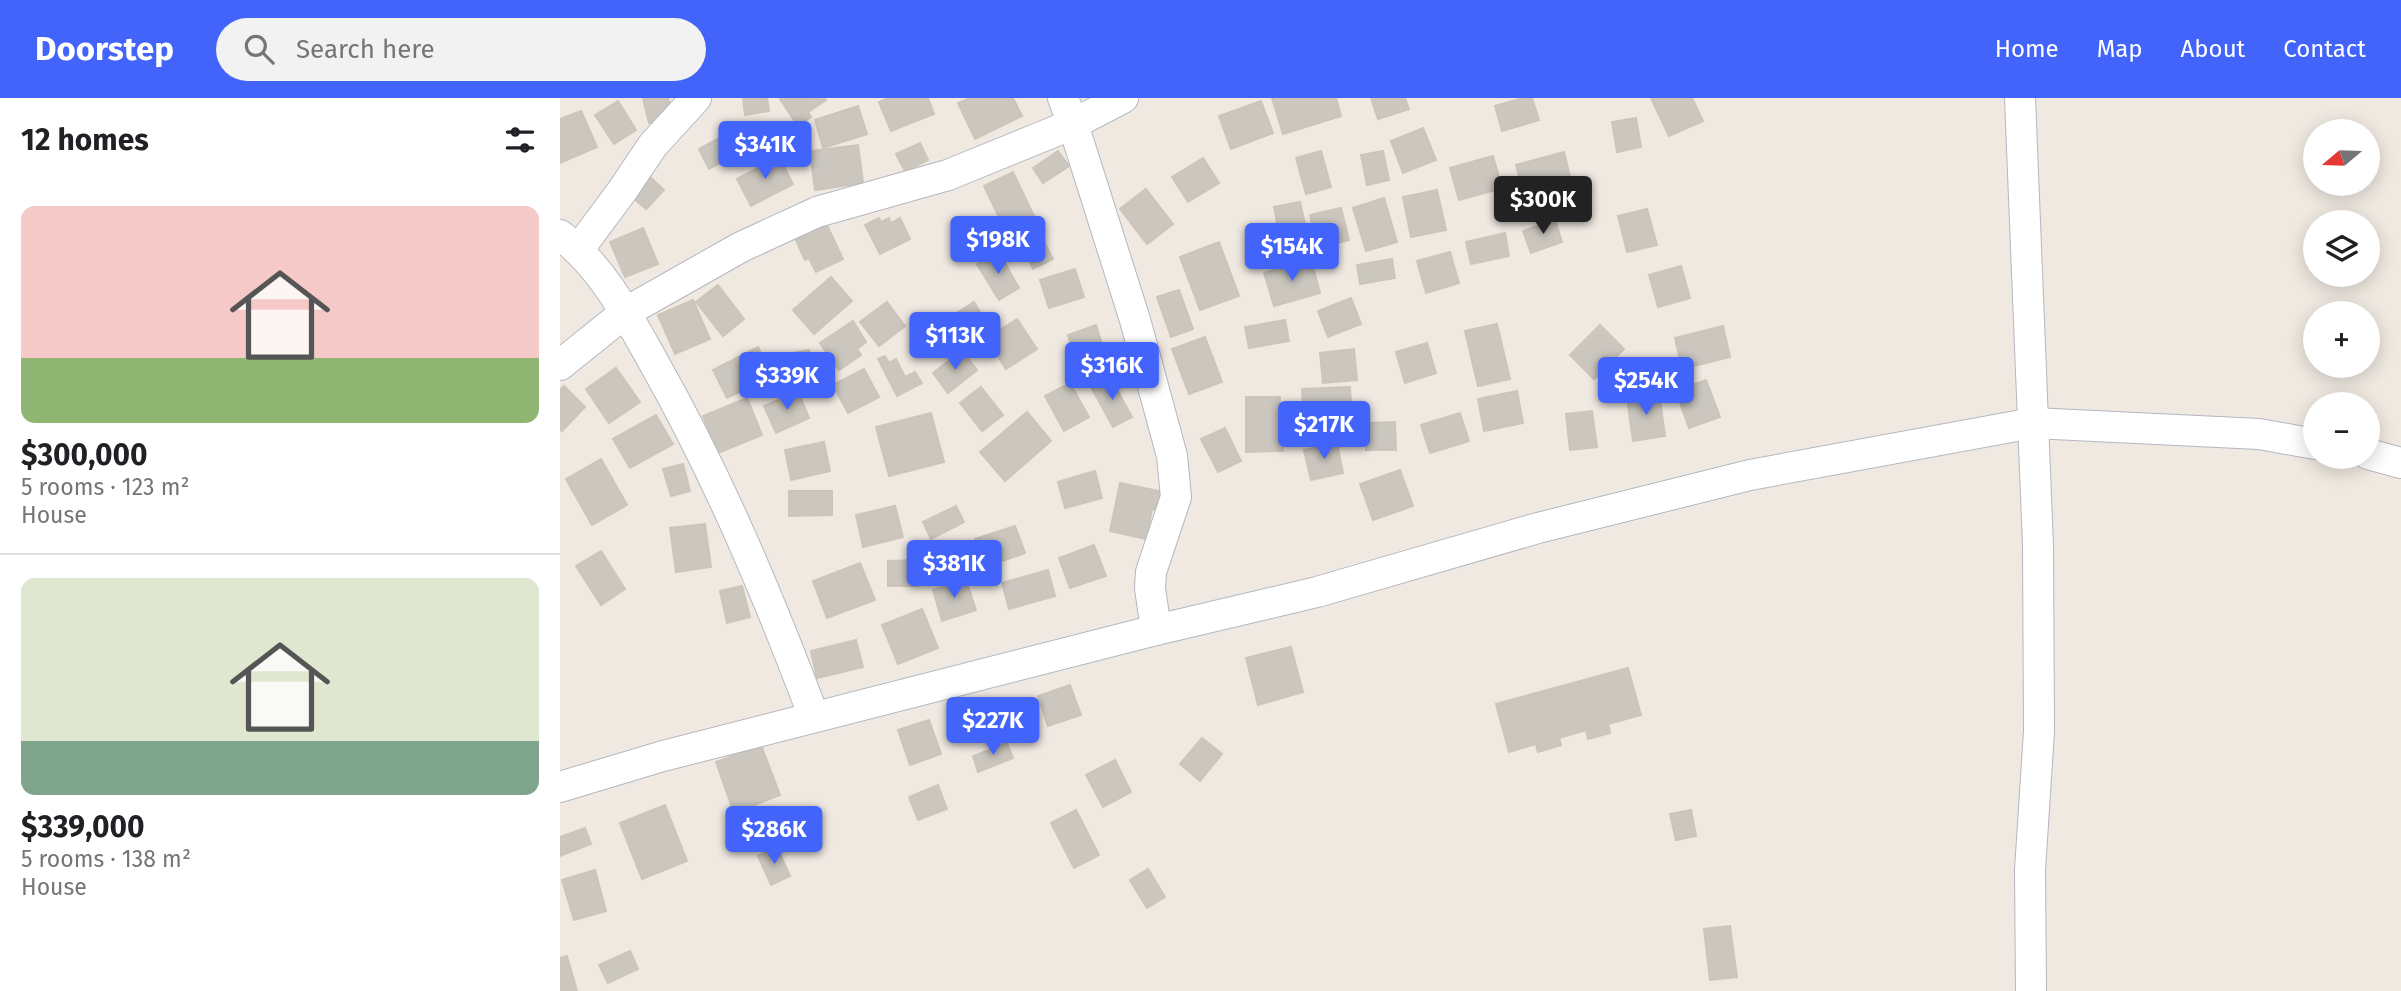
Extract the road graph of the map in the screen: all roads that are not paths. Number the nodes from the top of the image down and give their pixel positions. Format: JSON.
{"nodes":[{"id":1,"x":696,"y":98,"type":"edge"},
{"id":2,"x":1124,"y":98,"type":"edge"},
{"id":3,"x":2020,"y":98,"type":"edge"},
{"id":4,"x":1068,"y":111,"type":"edge"},
{"id":5,"x":570,"y":242,"type":"edge"},
{"id":6,"x":626,"y":312,"type":"junction"},
{"id":7,"x":560,"y":365,"type":"edge"},
{"id":8,"x":2033,"y":423,"type":"junction"},
{"id":9,"x":2303,"y":442,"type":"edge"},
{"id":10,"x":2380,"y":457,"type":"edge"},
{"id":11,"x":2401,"y":463,"type":"edge"},
{"id":12,"x":1156,"y":630,"type":"junction"},
{"id":13,"x":814,"y":717,"type":"junction"},
{"id":14,"x":560,"y":787,"type":"edge"},
{"id":15,"x":2031,"y":991,"type":"edge"}],
"edges":[{"from":1,"to":5,"type":"street"},
{"from":2,"to":4,"type":"street"},
{"from":3,"to":8,"type":"street"},
{"from":4,"to":6,"type":"street"},
{"from":4,"to":12,"type":"street"},
{"from":5,"to":6,"type":"street"},
{"from":6,"to":7,"type":"street"},
{"from":6,"to":13,"type":"street"},
{"from":8,"to":9,"type":"street"},
{"from":8,"to":12,"type":"street"},
{"from":8,"to":15,"type":"street"},
{"from":10,"to":11,"type":"street"},
{"from":12,"to":13,"type":"street"},
{"from":13,"to":14,"type":"street"}]}
